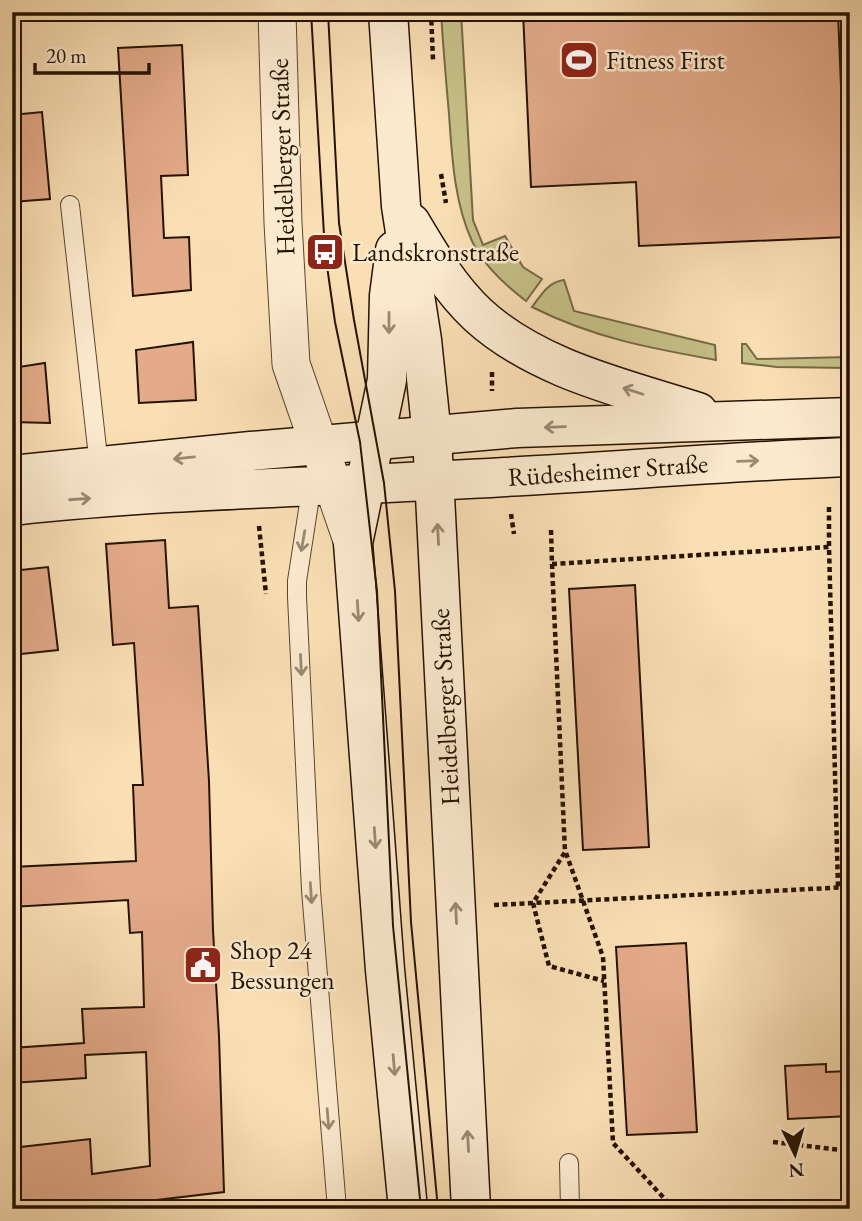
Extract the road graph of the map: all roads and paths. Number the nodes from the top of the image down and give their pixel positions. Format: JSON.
{"nodes":[{"id":1,"x":277,"y":12,"type":"edge"},
{"id":2,"x":388,"y":12,"type":"edge"},
{"id":3,"x":431,"y":12,"type":"edge"},
{"id":4,"x":434,"y":63,"type":"dead end"},
{"id":5,"x":440,"y":171,"type":"dead end"},
{"id":6,"x":70,"y":205,"type":"dead end"},
{"id":7,"x":401,"y":206,"type":"junction"},
{"id":8,"x":447,"y":209,"type":"dead end"},
{"id":9,"x":492,"y":369,"type":"dead end"},
{"id":10,"x":492,"y":394,"type":"dead end"},
{"id":11,"x":850,"y":417,"type":"edge"},
{"id":12,"x":721,"y":420,"type":"junction"},
{"id":13,"x":432,"y":436,"type":"junction"},
{"id":14,"x":375,"y":441,"type":"junction"},
{"id":15,"x":319,"y":446,"type":"junction"},
{"id":16,"x":850,"y":457,"type":"edge"},
{"id":17,"x":99,"y":466,"type":"junction"},
{"id":18,"x":12,"y":475,"type":"edge"},
{"id":19,"x":435,"y":480,"type":"junction"},
{"id":20,"x":337,"y":485,"type":"junction"},
{"id":21,"x":12,"y":506,"type":"edge"},
{"id":22,"x":828,"y":507,"type":"dead end"},
{"id":23,"x":259,"y":520,"type":"dead end"},
{"id":24,"x":551,"y":530,"type":"dead end"},
{"id":25,"x":830,"y":547,"type":"junction"},
{"id":26,"x":552,"y":564,"type":"junction"},
{"id":27,"x":266,"y":599,"type":"dead end"},
{"id":28,"x":565,"y":852,"type":"junction"},
{"id":29,"x":838,"y":887,"type":"junction"},
{"id":30,"x":850,"y":887,"type":"edge"},
{"id":31,"x":581,"y":900,"type":"junction"},
{"id":32,"x":533,"y":903,"type":"junction"},
{"id":33,"x":492,"y":905,"type":"dead end"},
{"id":34,"x":604,"y":981,"type":"junction"},
{"id":35,"x":773,"y":1142,"type":"dead end"},
{"id":36,"x":850,"y":1151,"type":"edge"},
{"id":37,"x":569,"y":1163,"type":"dead end"},
{"id":38,"x":337,"y":1209,"type":"edge"},
{"id":39,"x":408,"y":1209,"type":"edge"},
{"id":40,"x":471,"y":1209,"type":"edge"},
{"id":41,"x":570,"y":1209,"type":"edge"},
{"id":42,"x":674,"y":1209,"type":"edge"}],
"edges":[{"from":1,"to":15,"type":"street","name":"Heidelberger Straße"},
{"from":2,"to":7,"type":"main road","name":"Heidelberger Straße"},
{"from":3,"to":4,"type":"path"},
{"from":5,"to":8,"type":"path"},
{"from":6,"to":17,"type":"lane"},
{"from":12,"to":7,"type":"main road","one_way":true},
{"from":7,"to":13,"type":"main road","name":"Heidelberger Straße"},
{"from":7,"to":14,"type":"main road","name":"Heidelberger Straße","one_way":true},
{"from":9,"to":10,"type":"path"},
{"from":11,"to":12,"type":"main road","name":"Rüdesheimer Straße"},
{"from":12,"to":13,"type":"main road","name":"Rüdesheimer Straße","one_way":true},
{"from":13,"to":14,"type":"main road","name":"Rüdesheimer Straße"},
{"from":13,"to":19,"type":"main road","name":"Heidelberger Straße"},
{"from":14,"to":15,"type":"main road"},
{"from":14,"to":20,"type":"main road","name":"Heidelberger Straße"},
{"from":15,"to":17,"type":"main road","one_way":true},
{"from":15,"to":20,"type":"street","name":"Heidelberger Straße"},
{"from":19,"to":16,"type":"main road","name":"Rüdesheimer Straße","one_way":true},
{"from":17,"to":18,"type":"main road"},
{"from":19,"to":20,"type":"main road","name":"Rüdesheimer Straße"},
{"from":40,"to":19,"type":"main road","name":"Heidelberger Straße","one_way":true},
{"from":21,"to":20,"type":"main road","one_way":true},
{"from":20,"to":38,"type":"lane","one_way":true},
{"from":20,"to":39,"type":"main road","name":"Heidelberger Straße","one_way":true},
{"from":22,"to":25,"type":"path"},
{"from":23,"to":27,"type":"path"},
{"from":24,"to":26,"type":"path"},
{"from":25,"to":26,"type":"path"},
{"from":25,"to":29,"type":"path"},
{"from":26,"to":28,"type":"path"},
{"from":28,"to":31,"type":"path"},
{"from":28,"to":32,"type":"path"},
{"from":29,"to":30,"type":"path"},
{"from":29,"to":31,"type":"path"},
{"from":31,"to":32,"type":"path"},
{"from":31,"to":34,"type":"path"},
{"from":32,"to":33,"type":"path"},
{"from":32,"to":34,"type":"path"},
{"from":34,"to":42,"type":"path"},
{"from":35,"to":36,"type":"path"},
{"from":37,"to":41,"type":"lane"}]}
